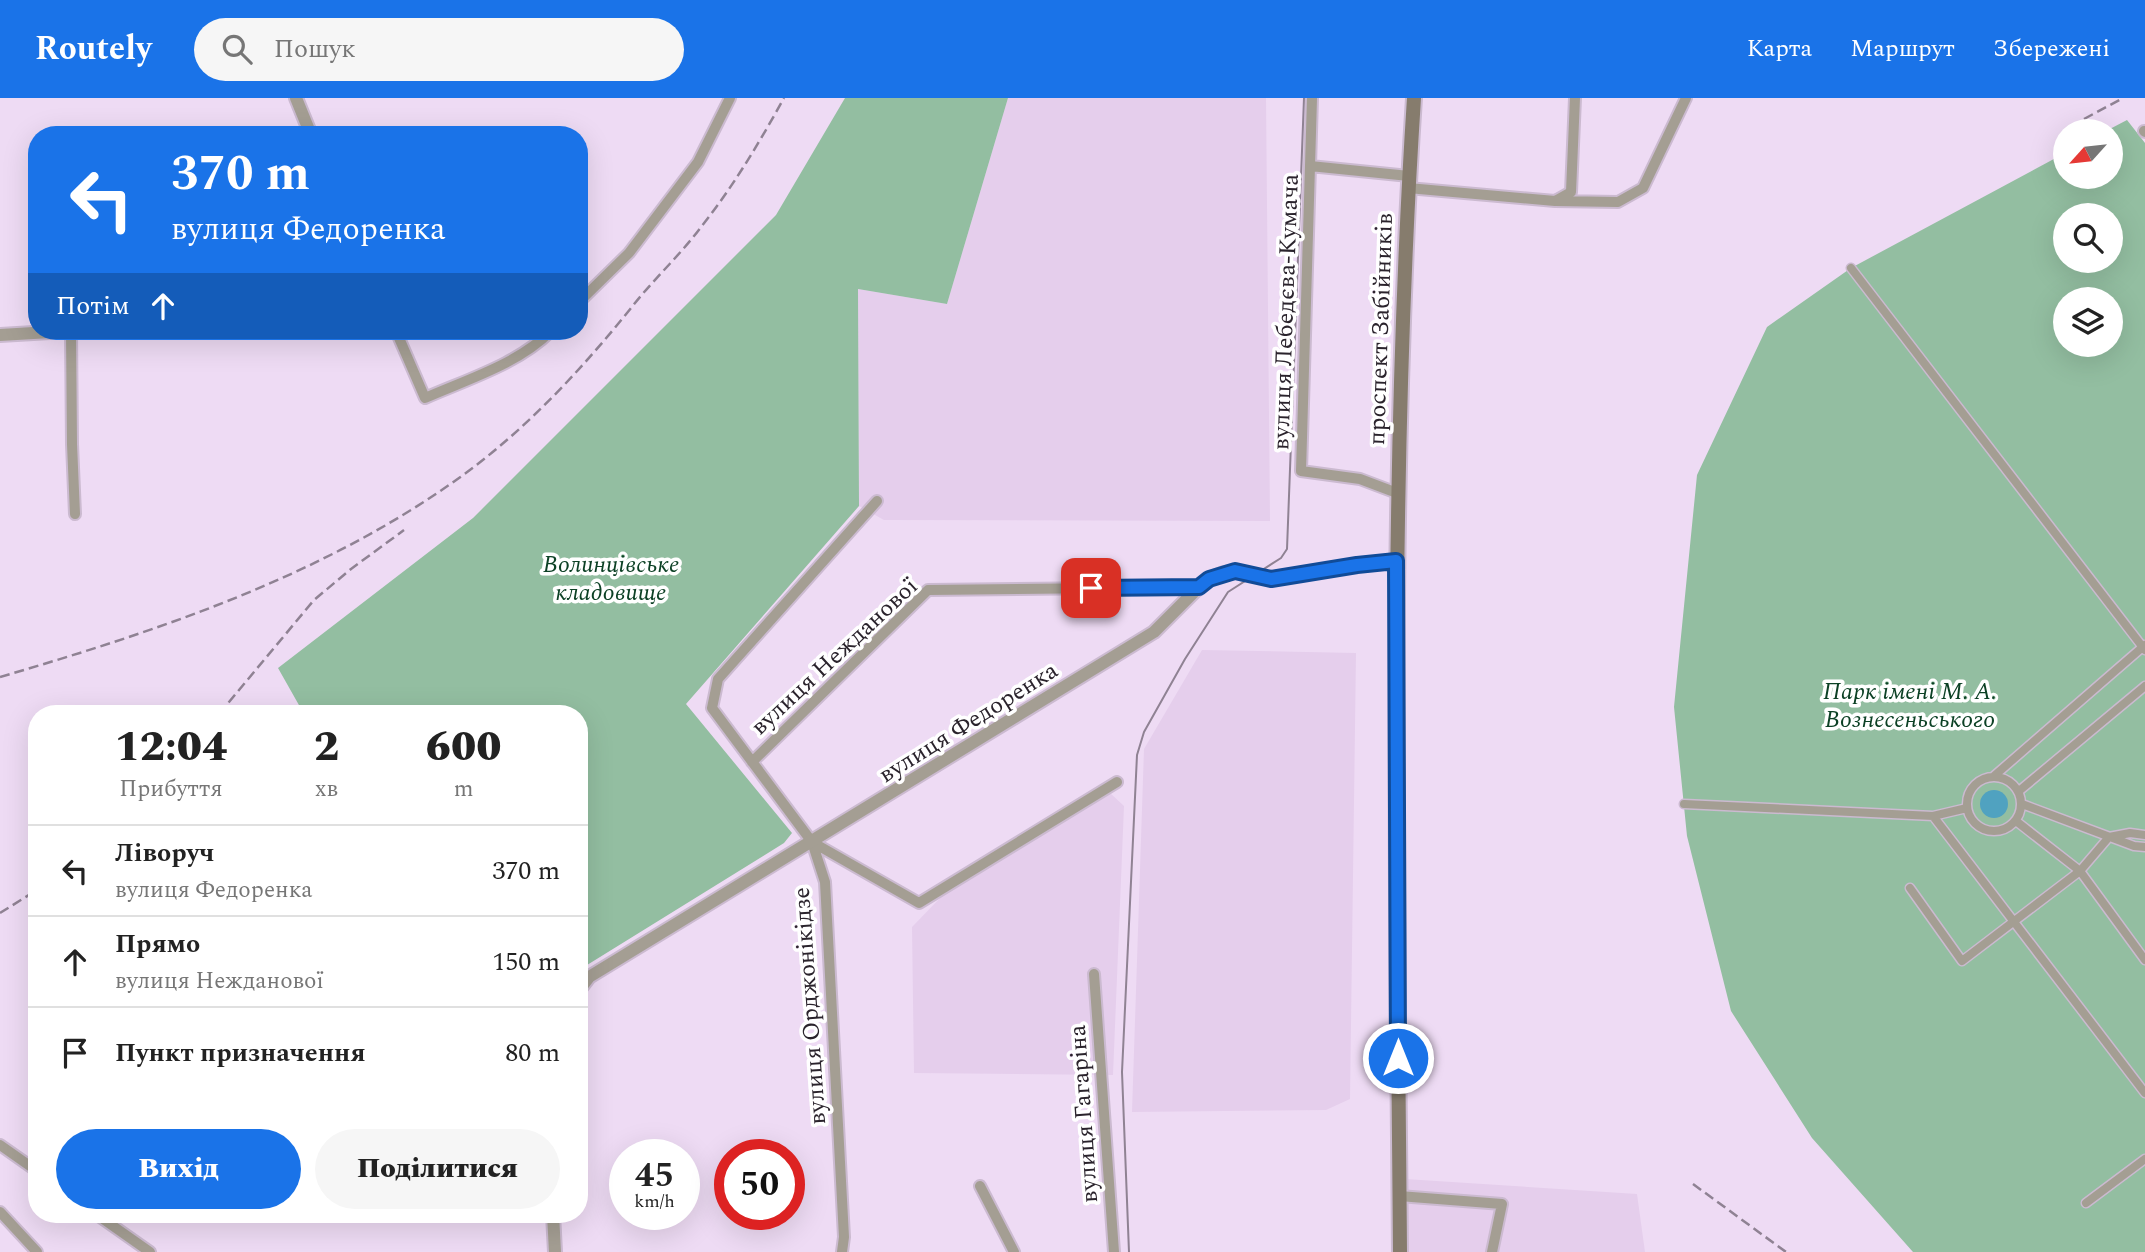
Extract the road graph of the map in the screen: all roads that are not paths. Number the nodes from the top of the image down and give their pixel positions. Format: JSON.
{"nodes":[{"id":1,"x":296,"y":98,"type":"edge"},
{"id":2,"x":730,"y":98,"type":"edge"},
{"id":3,"x":1312,"y":98,"type":"edge"},
{"id":4,"x":1413,"y":98,"type":"edge"},
{"id":5,"x":1575,"y":98,"type":"edge"},
{"id":6,"x":1686,"y":98,"type":"edge"},
{"id":7,"x":307,"y":126,"type":"edge"},
{"id":8,"x":1310,"y":166,"type":"junction"},
{"id":9,"x":1408,"y":182,"type":"junction"},
{"id":10,"x":1555,"y":201,"type":"junction"},
{"id":11,"x":1851,"y":268,"type":"dead end"},
{"id":12,"x":588,"y":293,"type":"edge"},
{"id":13,"x":28,"y":333,"type":"edge"},
{"id":14,"x":0,"y":335,"type":"edge"},
{"id":15,"x":69,"y":340,"type":"edge"},
{"id":16,"x":400,"y":340,"type":"edge"},
{"id":17,"x":540,"y":340,"type":"edge"},
{"id":18,"x":1397,"y":493,"type":"junction"},
{"id":19,"x":877,"y":501,"type":"dead end"},
{"id":20,"x":75,"y":514,"type":"dead end"},
{"id":21,"x":1396,"y":561,"type":"junction"},
{"id":22,"x":1199,"y":587,"type":"junction"},
{"id":23,"x":2144,"y":648,"type":"edge"},
{"id":24,"x":2145,"y":686,"type":"edge"},
{"id":25,"x":752,"y":762,"type":"junction"},
{"id":26,"x":1994,"y":776,"type":"junction"},
{"id":27,"x":1118,"y":782,"type":"dead end"},
{"id":28,"x":2019,"y":792,"type":"junction"},
{"id":29,"x":1684,"y":804,"type":"dead end"},
{"id":30,"x":2022,"y":804,"type":"junction"},
{"id":31,"x":1967,"y":807,"type":"junction"},
{"id":32,"x":1933,"y":817,"type":"junction"},
{"id":33,"x":2016,"y":821,"type":"junction"},
{"id":34,"x":2145,"y":835,"type":"edge"},
{"id":35,"x":2109,"y":836,"type":"junction"},
{"id":36,"x":812,"y":842,"type":"junction"},
{"id":37,"x":2145,"y":847,"type":"edge"},
{"id":38,"x":2080,"y":872,"type":"junction"},
{"id":39,"x":1910,"y":888,"type":"dead end"},
{"id":40,"x":2015,"y":922,"type":"junction"},
{"id":41,"x":2145,"y":960,"type":"edge"},
{"id":42,"x":1094,"y":974,"type":"dead end"},
{"id":43,"x":588,"y":978,"type":"edge"},
{"id":44,"x":2145,"y":1093,"type":"edge"},
{"id":45,"x":2,"y":1146,"type":"edge"},
{"id":46,"x":2145,"y":1159,"type":"edge"},
{"id":47,"x":0,"y":1161,"type":"edge"},
{"id":48,"x":28,"y":1165,"type":"edge"},
{"id":49,"x":980,"y":1186,"type":"dead end"},
{"id":50,"x":1399,"y":1196,"type":"junction"},
{"id":51,"x":2087,"y":1203,"type":"dead end"},
{"id":52,"x":0,"y":1212,"type":"edge"},
{"id":53,"x":109,"y":1223,"type":"edge"},
{"id":54,"x":553,"y":1223,"type":"edge"},
{"id":55,"x":37,"y":1252,"type":"edge"},
{"id":56,"x":150,"y":1252,"type":"edge"},
{"id":57,"x":555,"y":1252,"type":"edge"},
{"id":58,"x":842,"y":1252,"type":"edge"},
{"id":59,"x":1014,"y":1252,"type":"edge"},
{"id":60,"x":1114,"y":1252,"type":"edge"},
{"id":61,"x":1400,"y":1252,"type":"edge"},
{"id":62,"x":1492,"y":1252,"type":"edge"}],
"edges":[{"from":1,"to":7,"type":"street"},
{"from":2,"to":12,"type":"street"},
{"from":3,"to":8,"type":"street","name":"вулиця Лебедєва-Кумача"},
{"from":4,"to":9,"type":"main road","name":"проспект Забійників"},
{"from":5,"to":10,"type":"street"},
{"from":6,"to":10,"type":"street"},
{"from":8,"to":9,"type":"street"},
{"from":8,"to":18,"type":"street","name":"вулиця Лебедєва-Кумача"},
{"from":9,"to":10,"type":"street"},
{"from":9,"to":18,"type":"main road","name":"проспект Забійників"},
{"from":11,"to":23,"type":"street"},
{"from":13,"to":14,"type":"street"},
{"from":15,"to":20,"type":"street"},
{"from":16,"to":17,"type":"street"},
{"from":18,"to":21,"type":"main road","name":"проспект Забійників"},
{"from":19,"to":25,"type":"street"},
{"from":21,"to":22,"type":"street","name":"вулиця Федоренка"},
{"from":21,"to":50,"type":"main road","name":"проспект Забійників"},
{"from":22,"to":25,"type":"street","name":"вулиця Нежданової"},
{"from":22,"to":36,"type":"street","name":"вулиця Федоренка"},
{"from":23,"to":26,"type":"street"},
{"from":24,"to":28,"type":"street"},
{"from":25,"to":36,"type":"street"},
{"from":26,"to":28,"type":"street"},
{"from":26,"to":31,"type":"street"},
{"from":27,"to":36,"type":"street"},
{"from":28,"to":30,"type":"street"},
{"from":29,"to":32,"type":"street"},
{"from":30,"to":33,"type":"street"},
{"from":30,"to":35,"type":"street"},
{"from":31,"to":32,"type":"street"},
{"from":31,"to":33,"type":"street"},
{"from":32,"to":40,"type":"street"},
{"from":33,"to":38,"type":"street"},
{"from":34,"to":35,"type":"street"},
{"from":35,"to":37,"type":"street"},
{"from":35,"to":38,"type":"street"},
{"from":36,"to":43,"type":"street","name":"вулиця Федоренка"},
{"from":36,"to":58,"type":"street","name":"вулиця Орджонікідзе"},
{"from":38,"to":40,"type":"street"},
{"from":38,"to":41,"type":"street"},
{"from":39,"to":40,"type":"street"},
{"from":40,"to":44,"type":"street"},
{"from":42,"to":60,"type":"street","name":"вулиця Гагаріна"},
{"from":45,"to":47,"type":"street"},
{"from":45,"to":48,"type":"street"},
{"from":46,"to":51,"type":"street"},
{"from":49,"to":59,"type":"street"},
{"from":50,"to":61,"type":"main road","name":"проспект Забійників"},
{"from":50,"to":62,"type":"street"},
{"from":52,"to":55,"type":"street"},
{"from":53,"to":56,"type":"street"},
{"from":54,"to":57,"type":"street"}]}
